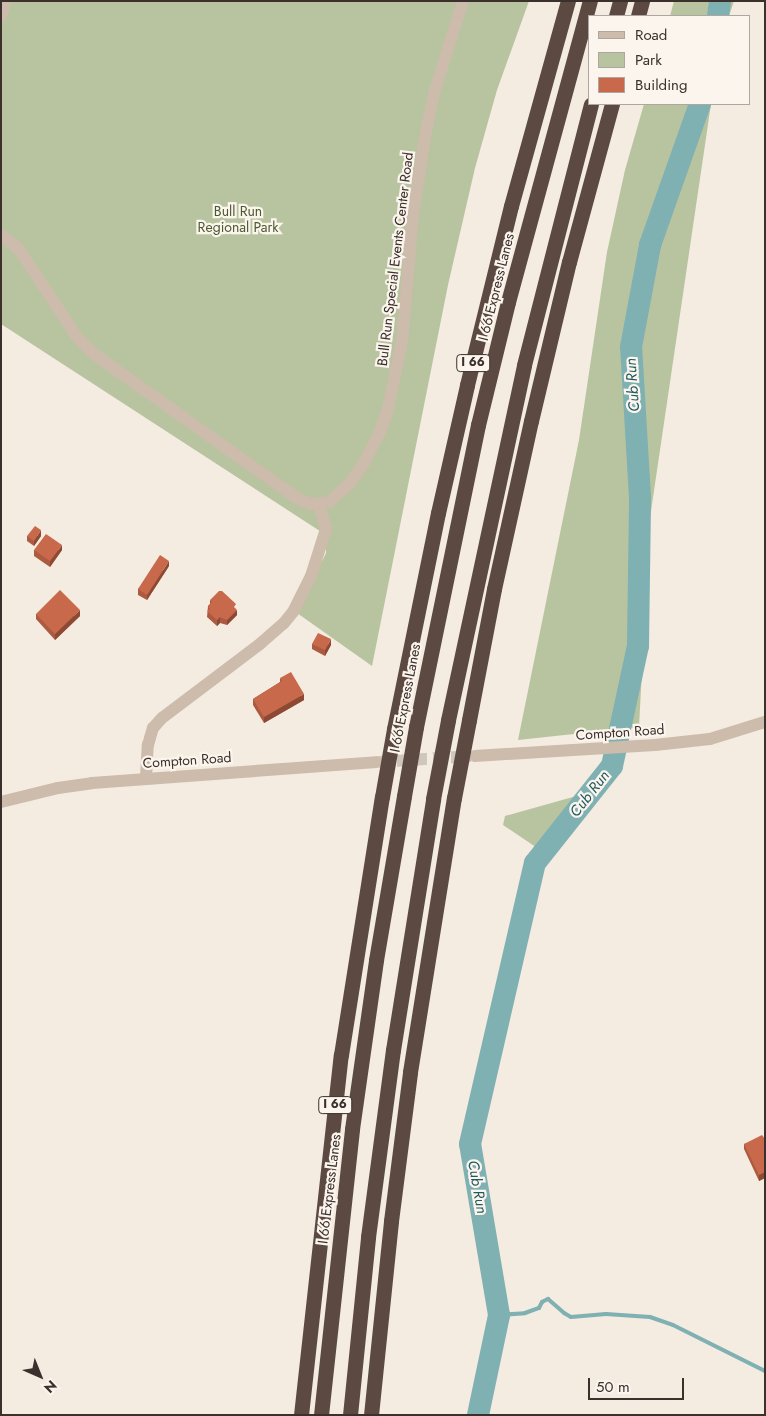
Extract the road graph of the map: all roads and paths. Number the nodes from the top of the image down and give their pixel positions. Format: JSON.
{"nodes":[{"id":1,"x":6,"y":1,"type":"edge"},
{"id":2,"x":463,"y":1,"type":"edge"},
{"id":3,"x":568,"y":1,"type":"edge"},
{"id":4,"x":590,"y":1,"type":"edge"},
{"id":5,"x":620,"y":1,"type":"edge"},
{"id":6,"x":642,"y":1,"type":"edge"},
{"id":7,"x":616,"y":15,"type":"edge"},
{"id":8,"x":638,"y":15,"type":"edge"},
{"id":9,"x":1,"y":16,"type":"edge"},
{"id":10,"x":591,"y":105,"type":"edge"},
{"id":11,"x":612,"y":105,"type":"edge"},
{"id":12,"x":1,"y":235,"type":"edge"},
{"id":13,"x":319,"y":504,"type":"junction"},
{"id":14,"x":765,"y":722,"type":"edge"},
{"id":15,"x":475,"y":756,"type":"tunnel mouth"},
{"id":16,"x":376,"y":762,"type":"tunnel mouth"},
{"id":17,"x":146,"y":778,"type":"junction"},
{"id":18,"x":1,"y":802,"type":"edge"},
{"id":19,"x":301,"y":1415,"type":"edge"},
{"id":20,"x":321,"y":1415,"type":"edge"},
{"id":21,"x":350,"y":1415,"type":"edge"},
{"id":22,"x":371,"y":1415,"type":"edge"}],
"edges":[{"from":1,"to":9,"type":"street"},
{"from":2,"to":13,"type":"street","name":"Bull Run Special Events Center Road"},
{"from":3,"to":19,"type":"highway","number":"I 66","bridge":true},
{"from":4,"to":20,"type":"highway","name":"I 66 Express Lanes","bridge":true},
{"from":5,"to":7,"type":"highway"},
{"from":6,"to":8,"type":"highway"},
{"from":10,"to":21,"type":"highway","bridge":true},
{"from":11,"to":22,"type":"highway","bridge":true},
{"from":12,"to":13,"type":"street"},
{"from":13,"to":17,"type":"street"},
{"from":14,"to":15,"type":"street","name":"Compton Road"},
{"from":16,"to":17,"type":"street","name":"Compton Road"},
{"from":17,"to":18,"type":"street","name":"Compton Road"}]}
